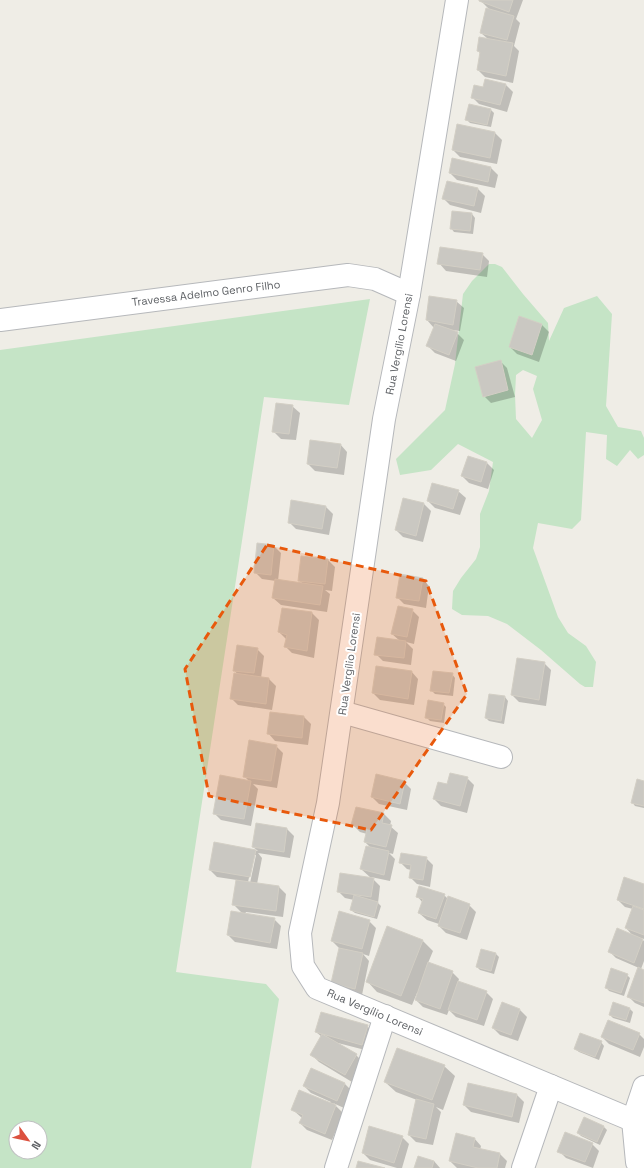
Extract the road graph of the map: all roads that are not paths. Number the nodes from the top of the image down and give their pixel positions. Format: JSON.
{"nodes":[{"id":1,"x":457,"y":0,"type":"edge"},
{"id":2,"x":409,"y":294,"type":"junction"},
{"id":3,"x":0,"y":320,"type":"edge"},
{"id":4,"x":342,"y":712,"type":"junction"},
{"id":5,"x":501,"y":757,"type":"dead end"},
{"id":6,"x":385,"y":1016,"type":"junction"},
{"id":7,"x":551,"y":1086,"type":"junction"},
{"id":8,"x":644,"y":1087,"type":"edge"},
{"id":9,"x":638,"y":1122,"type":"edge"},
{"id":10,"x":639,"y":1161,"type":"edge"},
{"id":11,"x":336,"y":1168,"type":"edge"},
{"id":12,"x":524,"y":1168,"type":"edge"}],
"edges":[{"from":1,"to":2,"type":"street","name":"Rua Vergílio Lorensi"},
{"from":2,"to":3,"type":"street","name":"Travessa Adelmo Genro Filho"},
{"from":2,"to":4,"type":"street","name":"Rua Vergílio Lorensi"},
{"from":4,"to":5,"type":"street"},
{"from":4,"to":6,"type":"street","name":"Rua Vergílio Lorensi"},
{"from":6,"to":7,"type":"street","name":"Rua Vergílio Lorensi"},
{"from":6,"to":11,"type":"street"},
{"from":7,"to":9,"type":"street","name":"Rua Vergílio Lorensi"},
{"from":7,"to":12,"type":"street"},
{"from":8,"to":9,"type":"street"},
{"from":9,"to":10,"type":"street"}]}
